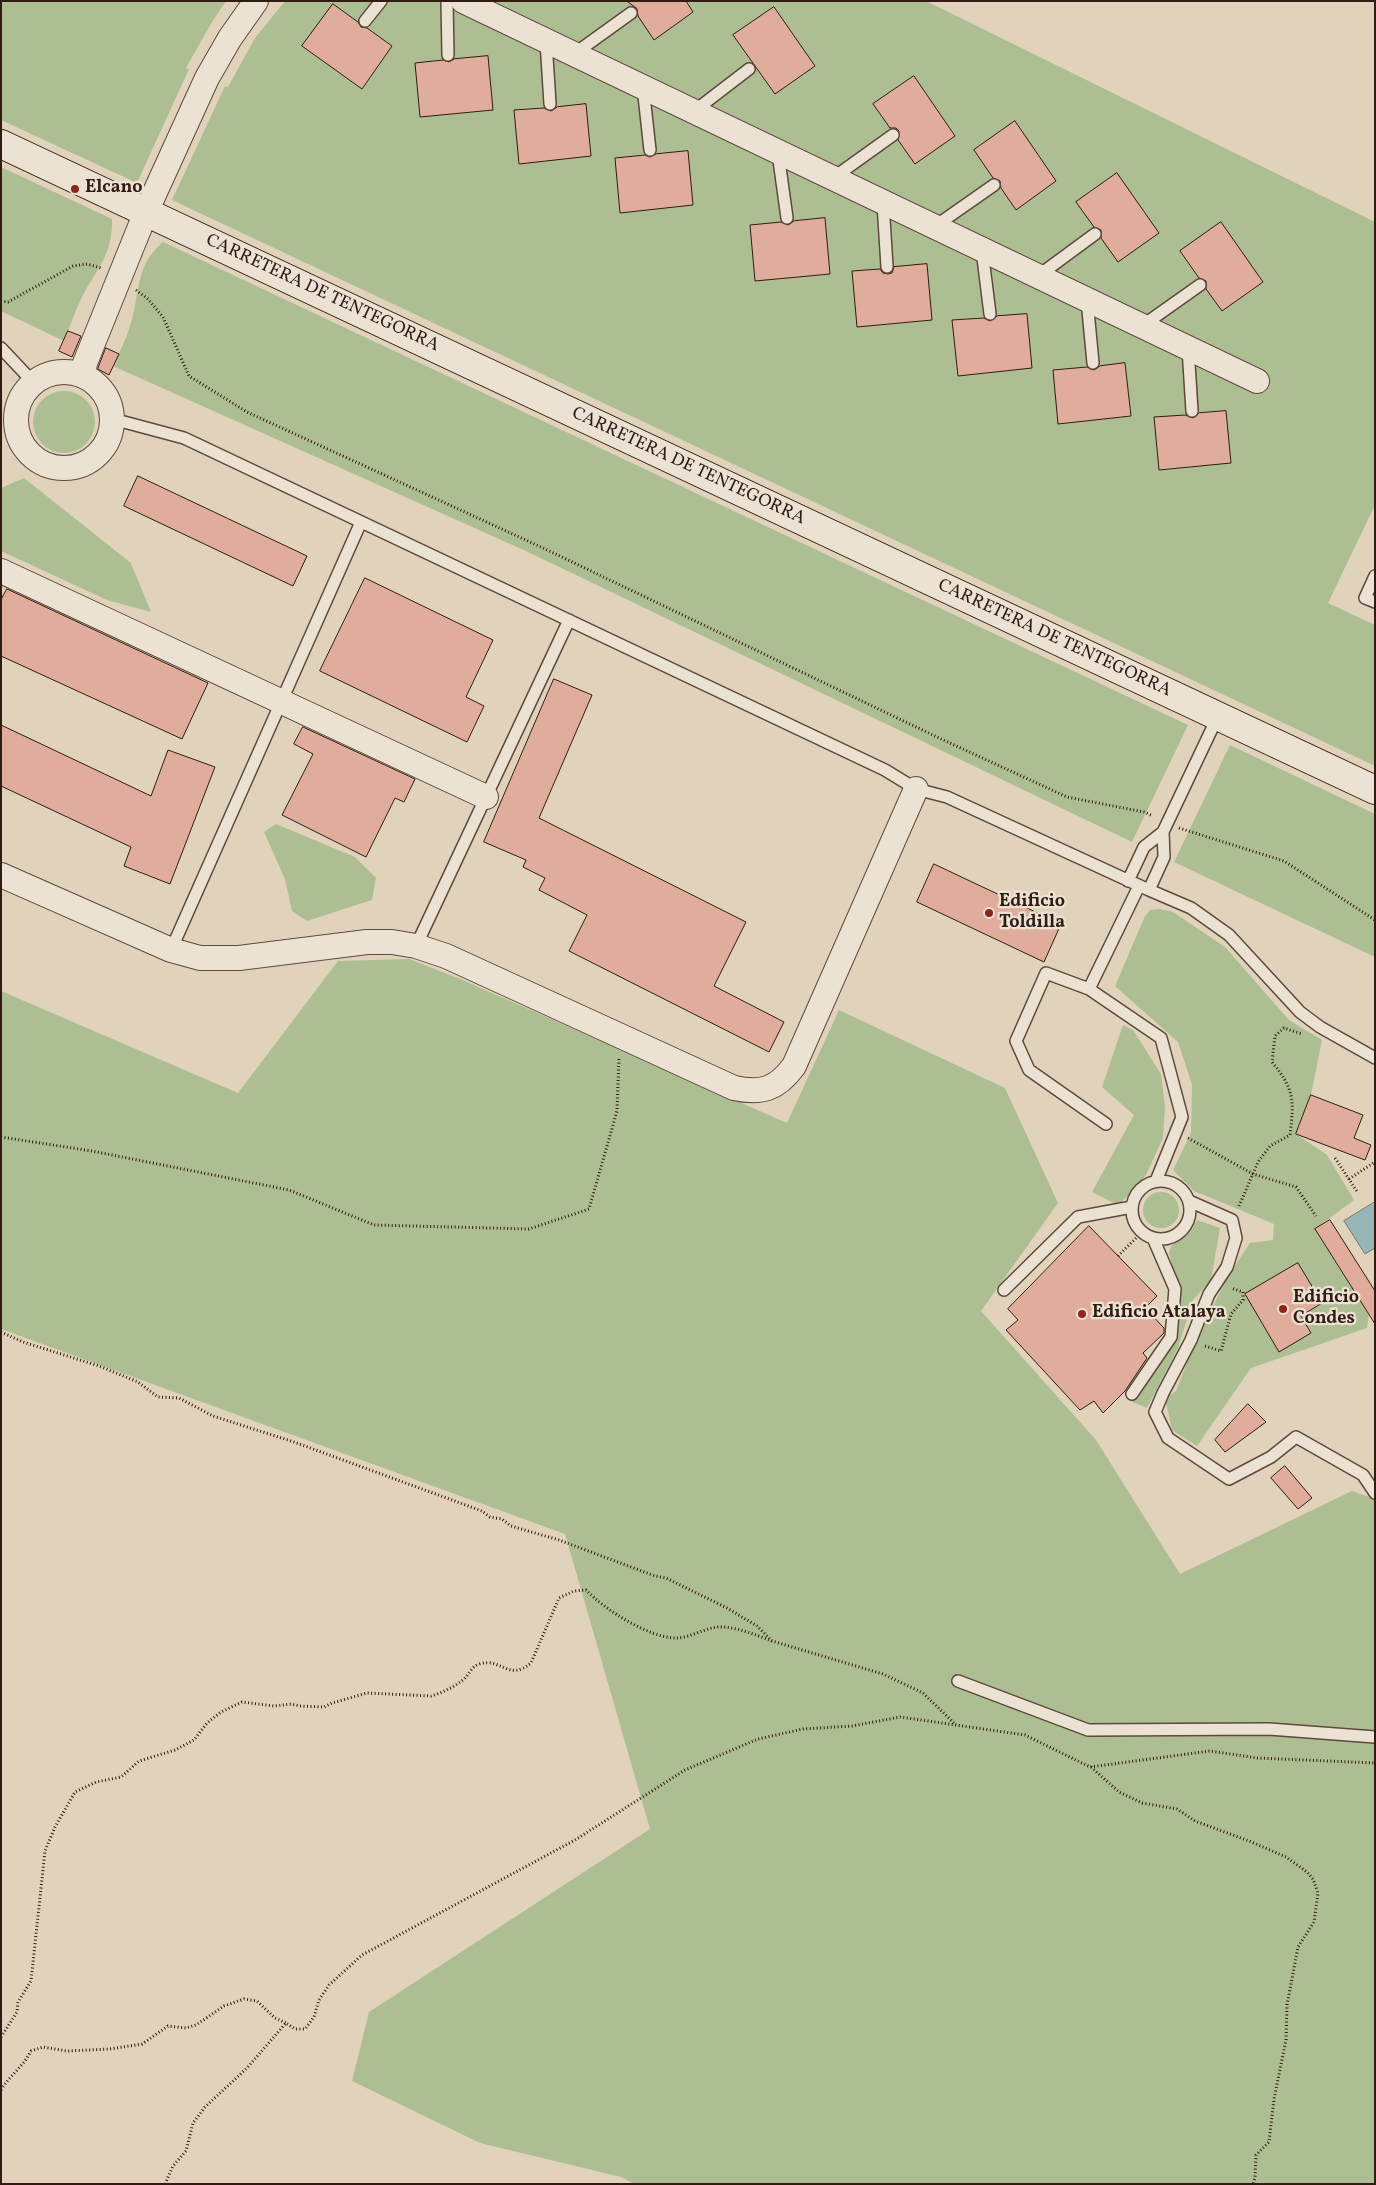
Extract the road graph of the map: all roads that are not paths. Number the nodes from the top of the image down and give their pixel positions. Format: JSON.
{"nodes":[{"id":1,"x":256,"y":1,"type":"edge"},
{"id":2,"x":381,"y":1,"type":"edge"},
{"id":3,"x":446,"y":1,"type":"edge"},
{"id":4,"x":463,"y":1,"type":"edge"},
{"id":5,"x":631,"y":13,"type":"dead end"},
{"id":6,"x":365,"y":21,"type":"dead end"},
{"id":7,"x":546,"y":41,"type":"junction"},
{"id":8,"x":574,"y":54,"type":"junction"},
{"id":9,"x":448,"y":55,"type":"dead end"},
{"id":10,"x":749,"y":69,"type":"dead end"},
{"id":11,"x":643,"y":87,"type":"junction"},
{"id":12,"x":550,"y":104,"type":"dead end"},
{"id":13,"x":693,"y":112,"type":"junction"},
{"id":14,"x":893,"y":135,"type":"dead end"},
{"id":15,"x":1,"y":144,"type":"edge"},
{"id":16,"x":650,"y":150,"type":"dead end"},
{"id":17,"x":778,"y":152,"type":"junction"},
{"id":18,"x":833,"y":178,"type":"junction"},
{"id":19,"x":994,"y":185,"type":"dead end"},
{"id":20,"x":883,"y":202,"type":"junction"},
{"id":21,"x":146,"y":212,"type":"junction"},
{"id":22,"x":787,"y":218,"type":"dead end"},
{"id":23,"x":934,"y":227,"type":"junction"},
{"id":24,"x":1096,"y":234,"type":"dead end"},
{"id":25,"x":982,"y":250,"type":"junction"},
{"id":26,"x":887,"y":267,"type":"dead end"},
{"id":27,"x":1038,"y":276,"type":"junction"},
{"id":28,"x":1200,"y":285,"type":"dead end"},
{"id":29,"x":1087,"y":300,"type":"junction"},
{"id":30,"x":990,"y":314,"type":"dead end"},
{"id":31,"x":1142,"y":326,"type":"junction"},
{"id":32,"x":1,"y":348,"type":"edge"},
{"id":33,"x":1188,"y":348,"type":"junction"},
{"id":34,"x":1093,"y":363,"type":"dead end"},
{"id":35,"x":80,"y":371,"type":"junction"},
{"id":36,"x":1257,"y":381,"type":"dead end"},
{"id":37,"x":34,"y":383,"type":"junction"},
{"id":38,"x":1192,"y":411,"type":"dead end"},
{"id":39,"x":9,"y":417,"type":"edge"},
{"id":40,"x":112,"y":421,"type":"junction"},
{"id":41,"x":361,"y":522,"type":"junction"},
{"id":42,"x":1,"y":571,"type":"edge"},
{"id":43,"x":1375,"y":576,"type":"edge"},
{"id":44,"x":1375,"y":602,"type":"edge"},
{"id":45,"x":569,"y":620,"type":"junction"},
{"id":46,"x":280,"y":701,"type":"junction"},
{"id":47,"x":1218,"y":716,"type":"junction"},
{"id":48,"x":916,"y":789,"type":"junction"},
{"id":49,"x":1375,"y":790,"type":"edge"},
{"id":50,"x":486,"y":797,"type":"junction"},
{"id":51,"x":1163,"y":832,"type":"junction"},
{"id":52,"x":1,"y":876,"type":"edge"},
{"id":53,"x":1128,"y":881,"type":"junction"},
{"id":54,"x":1144,"y":888,"type":"junction"},
{"id":55,"x":416,"y":946,"type":"junction"},
{"id":56,"x":171,"y":950,"type":"junction"},
{"id":57,"x":1089,"y":989,"type":"junction"},
{"id":58,"x":1375,"y":1058,"type":"edge"},
{"id":59,"x":1106,"y":1124,"type":"dead end"},
{"id":60,"x":1156,"y":1181,"type":"junction"},
{"id":61,"x":1188,"y":1201,"type":"junction"},
{"id":62,"x":1132,"y":1207,"type":"junction"},
{"id":63,"x":1153,"y":1238,"type":"junction"},
{"id":64,"x":1004,"y":1290,"type":"dead end"},
{"id":65,"x":1132,"y":1394,"type":"dead end"},
{"id":66,"x":1375,"y":1493,"type":"edge"},
{"id":67,"x":958,"y":1681,"type":"dead end"},
{"id":68,"x":1375,"y":1737,"type":"edge"}],
"edges":[{"from":1,"to":21,"type":"street"},
{"from":2,"to":6,"type":"lane"},
{"from":3,"to":9,"type":"lane"},
{"from":4,"to":7,"type":"street"},
{"from":5,"to":8,"type":"lane"},
{"from":7,"to":8,"type":"street"},
{"from":7,"to":12,"type":"lane"},
{"from":8,"to":11,"type":"street"},
{"from":10,"to":13,"type":"lane"},
{"from":11,"to":13,"type":"street"},
{"from":11,"to":16,"type":"lane"},
{"from":13,"to":17,"type":"street"},
{"from":14,"to":18,"type":"lane"},
{"from":15,"to":21,"type":"main road","name":"CARRETERA DE TENTEGORRA"},
{"from":17,"to":18,"type":"street"},
{"from":17,"to":22,"type":"lane"},
{"from":18,"to":20,"type":"street"},
{"from":19,"to":23,"type":"lane"},
{"from":20,"to":23,"type":"street"},
{"from":20,"to":26,"type":"lane"},
{"from":21,"to":35,"type":"street"},
{"from":21,"to":47,"type":"main road","name":"CARRETERA DE TENTEGORRA"},
{"from":23,"to":25,"type":"street"},
{"from":24,"to":27,"type":"lane"},
{"from":25,"to":27,"type":"street"},
{"from":25,"to":30,"type":"lane"},
{"from":27,"to":29,"type":"street"},
{"from":28,"to":31,"type":"lane"},
{"from":29,"to":31,"type":"street"},
{"from":29,"to":34,"type":"lane"},
{"from":31,"to":33,"type":"street"},
{"from":32,"to":37,"type":"lane"},
{"from":33,"to":36,"type":"street"},
{"from":33,"to":38,"type":"lane"},
{"from":35,"to":37,"type":"street"},
{"from":35,"to":40,"type":"street"},
{"from":37,"to":39,"type":"street"},
{"from":39,"to":40,"type":"street"},
{"from":40,"to":41,"type":"lane"},
{"from":41,"to":45,"type":"lane"},
{"from":41,"to":46,"type":"lane"},
{"from":42,"to":46,"type":"street"},
{"from":43,"to":44,"type":"lane"},
{"from":45,"to":48,"type":"lane"},
{"from":45,"to":50,"type":"lane"},
{"from":46,"to":50,"type":"street"},
{"from":46,"to":56,"type":"lane"},
{"from":47,"to":49,"type":"main road","name":"CARRETERA DE TENTEGORRA"},
{"from":47,"to":51,"type":"lane"},
{"from":48,"to":53,"type":"lane"},
{"from":48,"to":55,"type":"street"},
{"from":50,"to":55,"type":"lane"},
{"from":51,"to":53,"type":"lane"},
{"from":51,"to":54,"type":"lane"},
{"from":52,"to":56,"type":"street"},
{"from":53,"to":54,"type":"lane"},
{"from":54,"to":57,"type":"lane"},
{"from":54,"to":58,"type":"lane"},
{"from":55,"to":56,"type":"street"},
{"from":57,"to":59,"type":"lane"},
{"from":57,"to":60,"type":"lane"},
{"from":60,"to":61,"type":"lane"},
{"from":60,"to":62,"type":"lane"},
{"from":61,"to":63,"type":"lane"},
{"from":61,"to":66,"type":"lane"},
{"from":62,"to":63,"type":"lane"},
{"from":62,"to":64,"type":"lane"},
{"from":63,"to":65,"type":"lane"},
{"from":67,"to":68,"type":"lane"}]}
